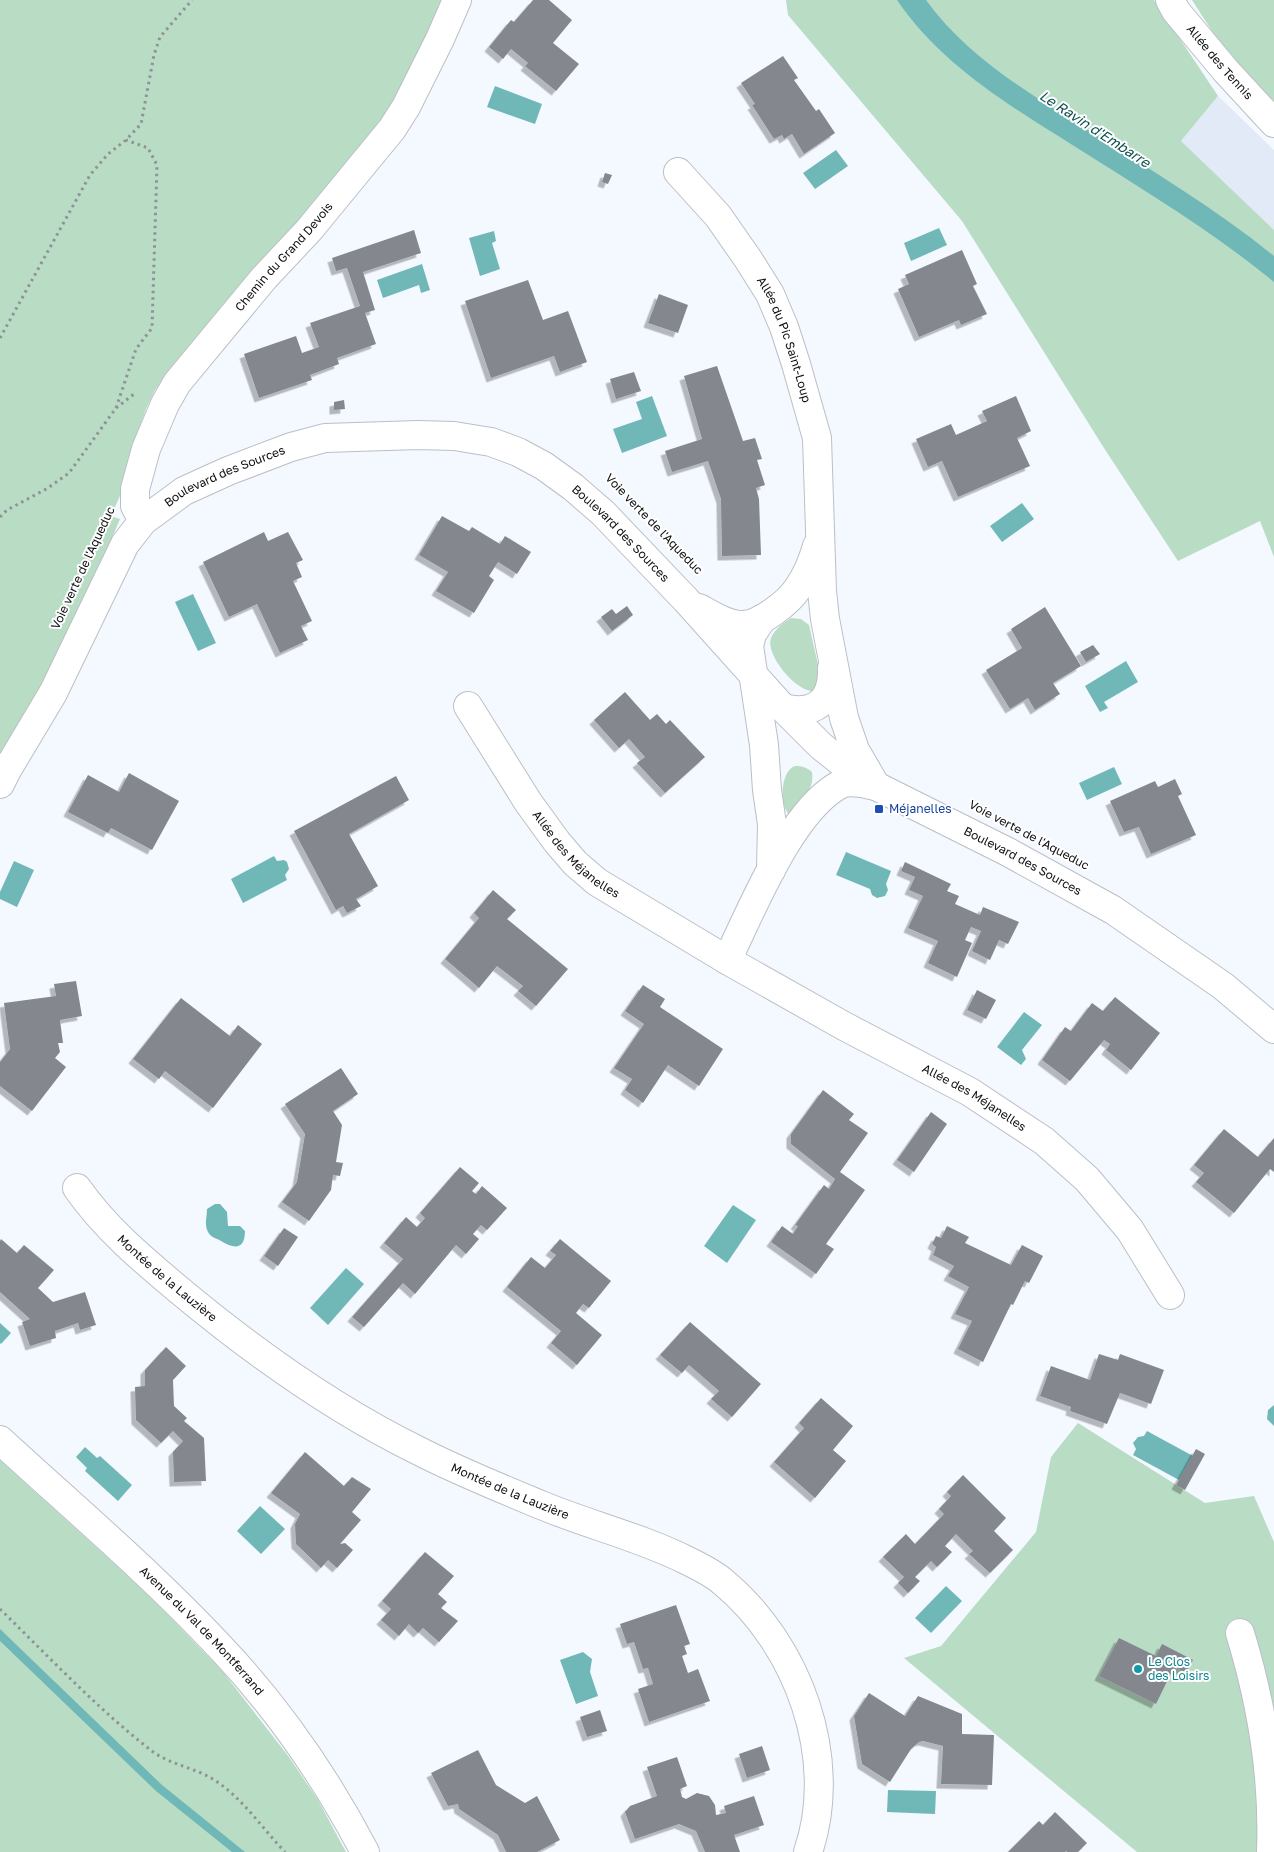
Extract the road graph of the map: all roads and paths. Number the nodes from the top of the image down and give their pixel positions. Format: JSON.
{"nodes":[{"id":1,"x":192,"y":0,"type":"edge"},
{"id":2,"x":458,"y":0,"type":"edge"},
{"id":3,"x":1170,"y":0,"type":"edge"},
{"id":4,"x":1274,"y":123,"type":"edge"},
{"id":5,"x":126,"y":140,"type":"junction"},
{"id":6,"x":678,"y":172,"type":"dead end"},
{"id":7,"x":0,"y":338,"type":"edge"},
{"id":8,"x":177,"y":384,"type":"junction"},
{"id":9,"x":116,"y":408,"type":"junction"},
{"id":10,"x":0,"y":518,"type":"edge"},
{"id":11,"x":143,"y":521,"type":"junction"},
{"id":12,"x":820,"y":534,"type":"junction"},
{"id":13,"x":690,"y":604,"type":"junction"},
{"id":14,"x":762,"y":619,"type":"junction"},
{"id":15,"x":832,"y":648,"type":"junction"},
{"id":16,"x":754,"y":676,"type":"junction"},
{"id":17,"x":468,"y":706,"type":"dead end"},
{"id":18,"x":783,"y":708,"type":"junction"},
{"id":19,"x":821,"y":746,"type":"junction"},
{"id":20,"x":0,"y":784,"type":"edge"},
{"id":21,"x":876,"y":786,"type":"junction"},
{"id":22,"x":767,"y":790,"type":"junction"},
{"id":23,"x":770,"y":870,"type":"junction"},
{"id":24,"x":727,"y":960,"type":"junction"},
{"id":25,"x":1274,"y":1029,"type":"edge"},
{"id":26,"x":77,"y":1188,"type":"dead end"},
{"id":27,"x":1170,"y":1295,"type":"dead end"},
{"id":28,"x":0,"y":1440,"type":"edge"},
{"id":29,"x":0,"y":1609,"type":"edge"},
{"id":30,"x":1240,"y":1633,"type":"dead end"},
{"id":31,"x":285,"y":1852,"type":"edge"},
{"id":32,"x":365,"y":1852,"type":"edge"},
{"id":33,"x":808,"y":1852,"type":"edge"},
{"id":34,"x":1271,"y":1852,"type":"edge"}],
"edges":[{"from":1,"to":5,"type":"path"},
{"from":2,"to":8,"type":"street","name":"Chemin du Grand Devois"},
{"from":3,"to":4,"type":"street","name":"Allée des Tennis"},
{"from":5,"to":7,"type":"path"},
{"from":5,"to":9,"type":"path"},
{"from":6,"to":12,"type":"street","name":"Allée du Pic Saint-Loup"},
{"from":8,"to":9,"type":"path"},
{"from":8,"to":11,"type":"street","name":"Chemin du Grand Devois"},
{"from":9,"to":10,"type":"path"},
{"from":11,"to":13,"type":"street","name":"Boulevard des Sources"},
{"from":11,"to":20,"type":"street","name":"Boulevard des Sources"},
{"from":12,"to":14,"type":"street"},
{"from":12,"to":15,"type":"street","name":"Allée du Pic Saint-Loup"},
{"from":13,"to":14,"type":"street"},
{"from":13,"to":16,"type":"street","name":"Boulevard des Sources"},
{"from":14,"to":16,"type":"street"},
{"from":15,"to":18,"type":"street"},
{"from":15,"to":21,"type":"street"},
{"from":16,"to":18,"type":"street","name":"Boulevard des Sources"},
{"from":16,"to":22,"type":"street"},
{"from":17,"to":24,"type":"street","name":"Allée des Méjanelles"},
{"from":18,"to":19,"type":"street","name":"Boulevard des Sources"},
{"from":19,"to":21,"type":"street","name":"Boulevard des Sources"},
{"from":19,"to":22,"type":"street"},
{"from":21,"to":23,"type":"street"},
{"from":21,"to":25,"type":"street","name":"Boulevard des Sources"},
{"from":22,"to":23,"type":"street"},
{"from":23,"to":24,"type":"street"},
{"from":24,"to":27,"type":"street","name":"Allée des Méjanelles"},
{"from":26,"to":33,"type":"street","name":"Montée de la Lauzière"},
{"from":28,"to":32,"type":"street","name":"Avenue du Val de Montferrand"},
{"from":29,"to":31,"type":"path"},
{"from":30,"to":34,"type":"street"}]}
